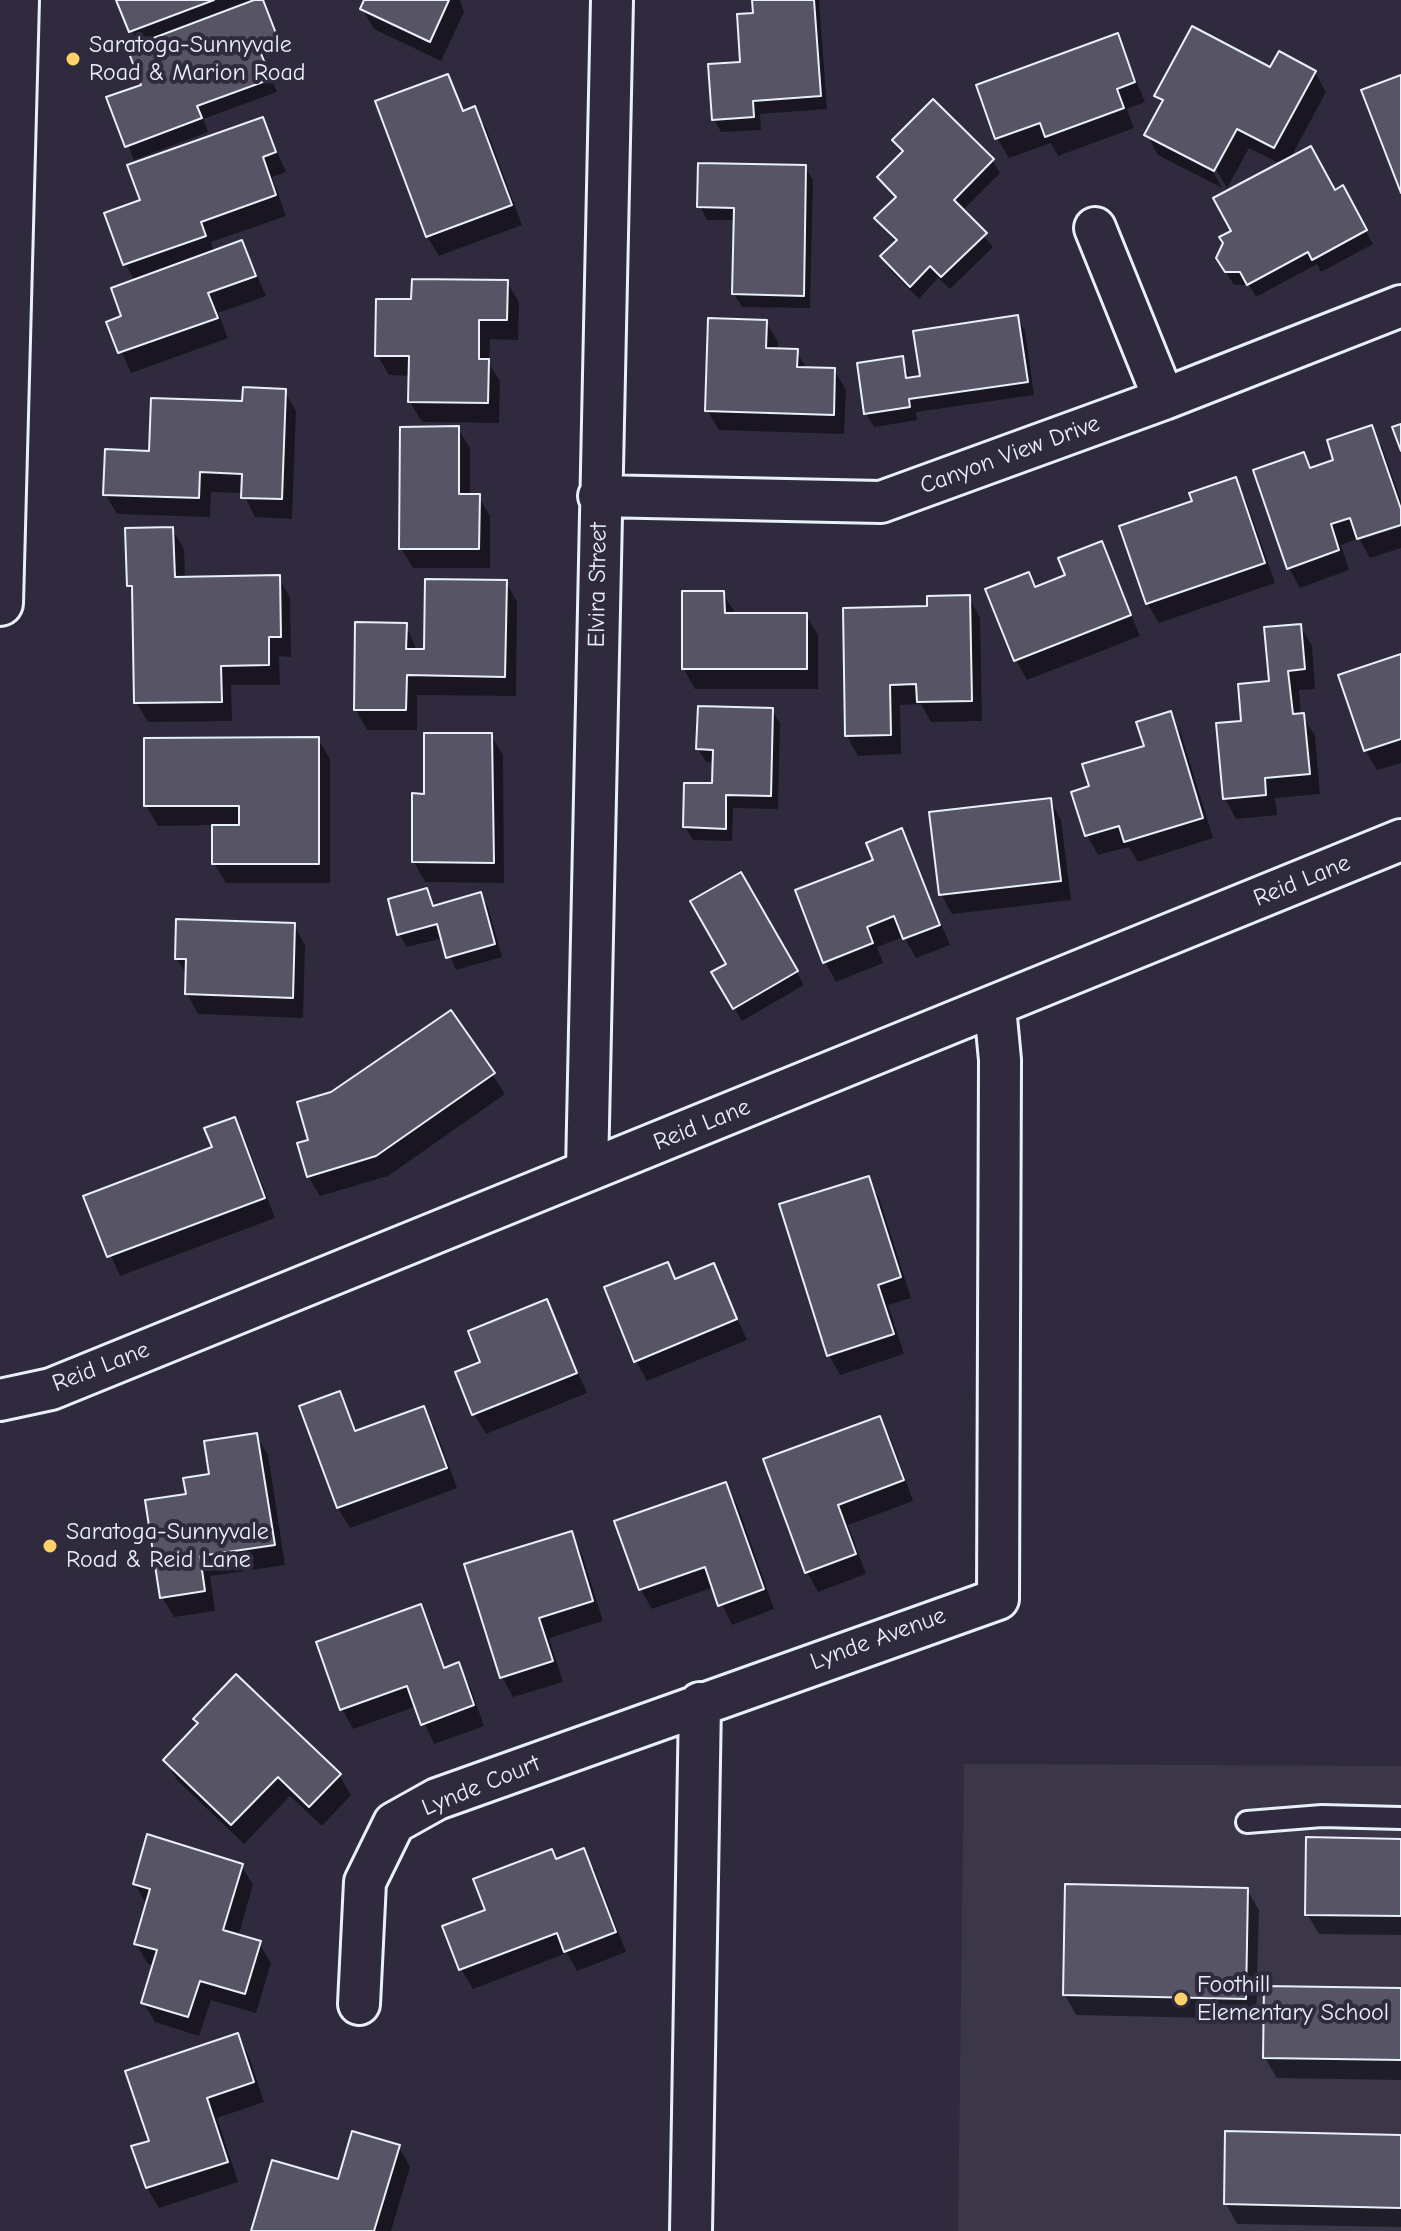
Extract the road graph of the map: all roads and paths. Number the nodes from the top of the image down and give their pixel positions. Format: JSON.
{"nodes":[{"id":1,"x":16,"y":0,"type":"edge"},
{"id":2,"x":612,"y":0,"type":"edge"},
{"id":3,"x":1095,"y":228,"type":"dead end"},
{"id":4,"x":5,"y":231,"type":"edge"},
{"id":5,"x":1401,"y":306,"type":"edge"},
{"id":6,"x":1164,"y":399,"type":"junction"},
{"id":7,"x":599,"y":496,"type":"junction"},
{"id":8,"x":0,"y":603,"type":"edge"},
{"id":9,"x":1401,"y":840,"type":"edge"},
{"id":10,"x":995,"y":1007,"type":"junction"},
{"id":11,"x":587,"y":1171,"type":"junction"},
{"id":12,"x":0,"y":1400,"type":"edge"},
{"id":13,"x":700,"y":1703,"type":"junction"},
{"id":14,"x":1401,"y":1818,"type":"edge"},
{"id":15,"x":1247,"y":1822,"type":"dead end"},
{"id":16,"x":359,"y":2004,"type":"dead end"},
{"id":17,"x":691,"y":2231,"type":"edge"}],
"edges":[{"from":1,"to":4,"type":"main road"},
{"from":2,"to":7,"type":"street","name":"Elvira Street"},
{"from":3,"to":6,"type":"street"},
{"from":4,"to":8,"type":"main road"},
{"from":5,"to":6,"type":"street","name":"Canyon View Drive"},
{"from":6,"to":7,"type":"street","name":"Canyon View Drive"},
{"from":7,"to":11,"type":"street","name":"Elvira Street"},
{"from":9,"to":10,"type":"street","name":"Reid Lane"},
{"from":10,"to":11,"type":"street","name":"Reid Lane"},
{"from":10,"to":13,"type":"street","name":"Lynde Avenue"},
{"from":11,"to":12,"type":"street","name":"Reid Lane"},
{"from":13,"to":16,"type":"street","name":"Lynde Court"},
{"from":13,"to":17,"type":"street"},
{"from":14,"to":15,"type":"lane"}]}
